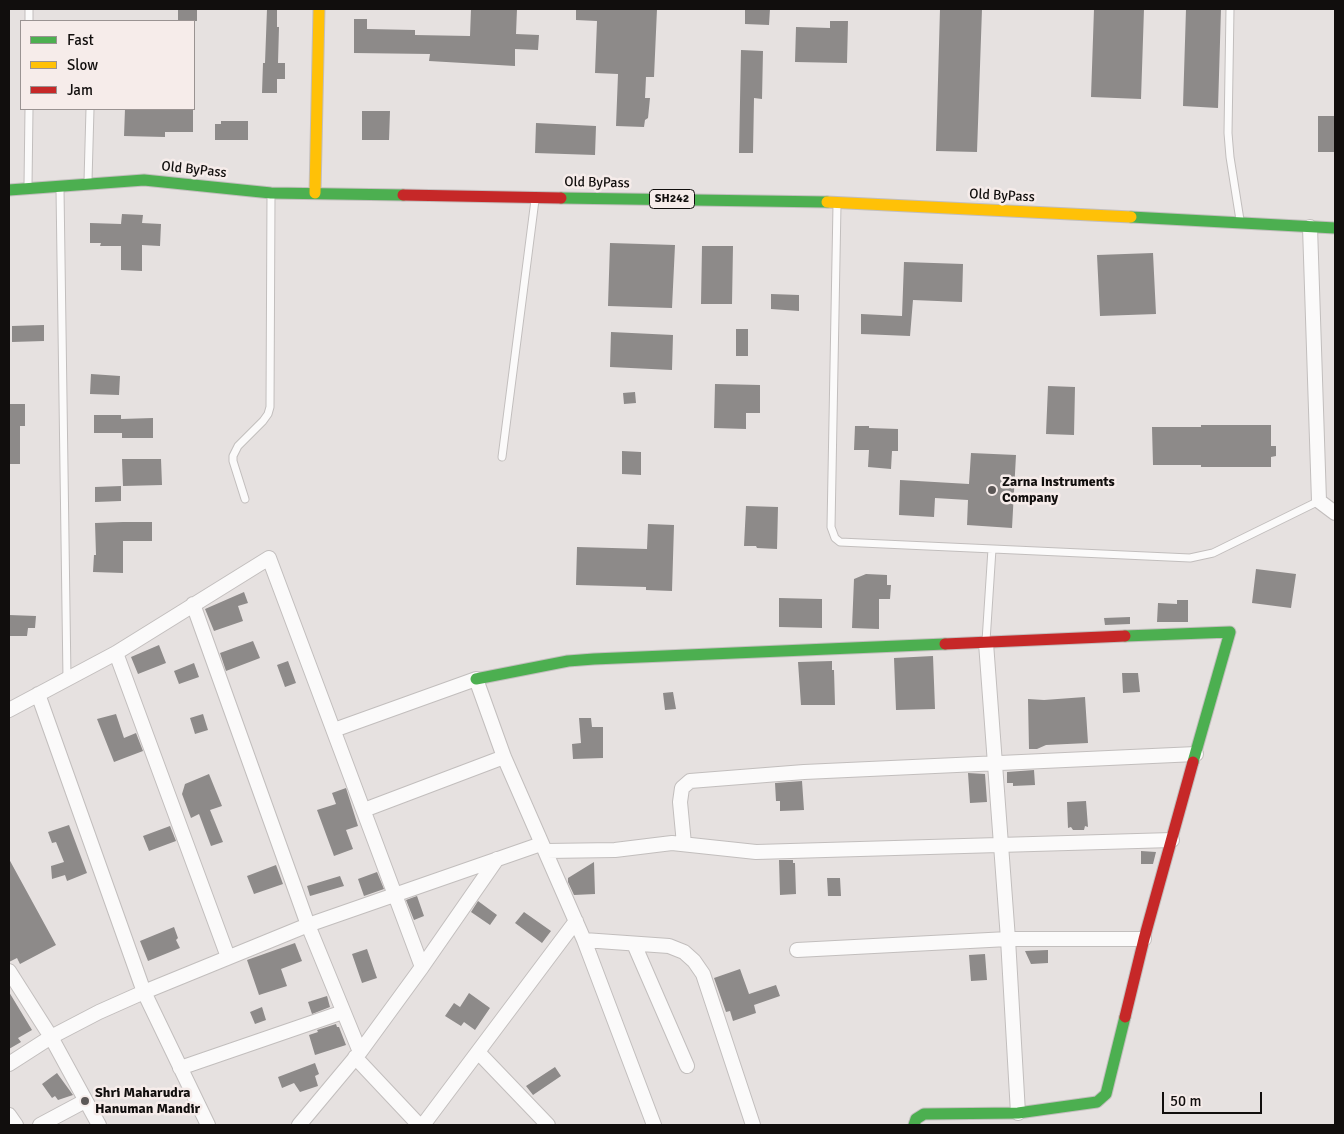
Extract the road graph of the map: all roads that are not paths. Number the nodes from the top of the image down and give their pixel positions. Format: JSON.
{"nodes":[{"id":1,"x":319,"y":9,"type":"edge"},
{"id":2,"x":1230,"y":9,"type":"edge"},
{"id":3,"x":28,"y":110,"type":"edge"},
{"id":4,"x":90,"y":110,"type":"edge"},
{"id":5,"x":88,"y":184,"type":"junction"},
{"id":6,"x":60,"y":186,"type":"junction"},
{"id":7,"x":28,"y":188,"type":"junction"},
{"id":8,"x":9,"y":190,"type":"edge"},
{"id":9,"x":271,"y":193,"type":"junction"},
{"id":10,"x":315,"y":193,"type":"junction"},
{"id":11,"x":535,"y":197,"type":"junction"},
{"id":12,"x":838,"y":202,"type":"junction"},
{"id":13,"x":1240,"y":224,"type":"junction"},
{"id":14,"x":1310,"y":227,"type":"junction"},
{"id":15,"x":1335,"y":228,"type":"edge"},
{"id":16,"x":502,"y":457,"type":"dead end"},
{"id":17,"x":245,"y":499,"type":"dead end"},
{"id":18,"x":1319,"y":501,"type":"junction"},
{"id":19,"x":1335,"y":513,"type":"edge"},
{"id":20,"x":992,"y":549,"type":"junction"},
{"id":21,"x":193,"y":604,"type":"junction"},
{"id":22,"x":986,"y":643,"type":"junction"},
{"id":23,"x":116,"y":653,"type":"junction"},
{"id":24,"x":67,"y":679,"type":"junction"},
{"id":25,"x":476,"y":679,"type":"junction"},
{"id":26,"x":38,"y":694,"type":"junction"},
{"id":27,"x":9,"y":710,"type":"edge"},
{"id":28,"x":334,"y":730,"type":"junction"},
{"id":29,"x":1196,"y":754,"type":"junction"},
{"id":30,"x":504,"y":757,"type":"junction"},
{"id":31,"x":994,"y":764,"type":"junction"},
{"id":32,"x":364,"y":810,"type":"junction"},
{"id":33,"x":1172,"y":840,"type":"junction"},
{"id":34,"x":684,"y":844,"type":"junction"},
{"id":35,"x":1001,"y":846,"type":"junction"},
{"id":36,"x":544,"y":847,"type":"junction"},
{"id":37,"x":497,"y":859,"type":"junction"},
{"id":38,"x":396,"y":894,"type":"junction"},
{"id":39,"x":576,"y":921,"type":"junction"},
{"id":40,"x":308,"y":925,"type":"junction"},
{"id":41,"x":1008,"y":939,"type":"junction"},
{"id":42,"x":1144,"y":939,"type":"junction"},
{"id":43,"x":584,"y":940,"type":"junction"},
{"id":44,"x":634,"y":944,"type":"junction"},
{"id":45,"x":798,"y":950,"type":"dead end"},
{"id":46,"x":228,"y":958,"type":"junction"},
{"id":47,"x":422,"y":967,"type":"junction"},
{"id":48,"x":9,"y":971,"type":"edge"},
{"id":49,"x":144,"y":992,"type":"junction"},
{"id":50,"x":343,"y":1012,"type":"junction"},
{"id":51,"x":51,"y":1037,"type":"junction"},
{"id":52,"x":478,"y":1052,"type":"junction"},
{"id":53,"x":357,"y":1055,"type":"junction"},
{"id":54,"x":9,"y":1064,"type":"edge"},
{"id":55,"x":687,"y":1066,"type":"dead end"},
{"id":56,"x":180,"y":1068,"type":"junction"},
{"id":57,"x":85,"y":1101,"type":"junction"},
{"id":58,"x":1018,"y":1113,"type":"junction"},
{"id":59,"x":9,"y":1115,"type":"edge"},
{"id":60,"x":16,"y":1125,"type":"edge"},
{"id":61,"x":40,"y":1125,"type":"edge"},
{"id":62,"x":99,"y":1125,"type":"edge"},
{"id":63,"x":208,"y":1125,"type":"edge"},
{"id":64,"x":299,"y":1125,"type":"edge"},
{"id":65,"x":419,"y":1125,"type":"edge"},
{"id":66,"x":423,"y":1125,"type":"edge"},
{"id":67,"x":548,"y":1125,"type":"edge"},
{"id":68,"x":654,"y":1125,"type":"edge"},
{"id":69,"x":753,"y":1125,"type":"edge"},
{"id":70,"x":914,"y":1125,"type":"edge"}],
"edges":[{"from":1,"to":10,"type":"street"},
{"from":2,"to":13,"type":"lane"},
{"from":3,"to":7,"type":"lane"},
{"from":4,"to":5,"type":"lane"},
{"from":5,"to":6,"type":"street","name":"Old ByPass","number":"SH242"},
{"from":5,"to":9,"type":"street","name":"Old ByPass","number":"SH242"},
{"from":6,"to":7,"type":"street","name":"Old ByPass","number":"SH242"},
{"from":6,"to":24,"type":"lane"},
{"from":7,"to":8,"type":"street","name":"Old ByPass","number":"SH242"},
{"from":9,"to":10,"type":"street","name":"Old ByPass","number":"SH242"},
{"from":9,"to":17,"type":"lane"},
{"from":10,"to":11,"type":"street","name":"Old ByPass","number":"SH242"},
{"from":11,"to":12,"type":"street","name":"Old ByPass","number":"SH242"},
{"from":11,"to":16,"type":"lane"},
{"from":12,"to":13,"type":"street","name":"Old ByPass","number":"SH242"},
{"from":12,"to":20,"type":"lane"},
{"from":13,"to":14,"type":"street","name":"Old ByPass","number":"SH242"},
{"from":14,"to":15,"type":"street","name":"Old ByPass","number":"SH242"},
{"from":14,"to":18,"type":"street"},
{"from":18,"to":19,"type":"street"},
{"from":18,"to":20,"type":"lane"},
{"from":20,"to":22,"type":"lane"},
{"from":21,"to":23,"type":"street"},
{"from":21,"to":28,"type":"street"},
{"from":21,"to":40,"type":"street"},
{"from":22,"to":25,"type":"street"},
{"from":22,"to":29,"type":"street"},
{"from":22,"to":31,"type":"street"},
{"from":23,"to":24,"type":"street"},
{"from":23,"to":46,"type":"street"},
{"from":24,"to":26,"type":"street"},
{"from":25,"to":28,"type":"street"},
{"from":25,"to":30,"type":"street"},
{"from":26,"to":27,"type":"street"},
{"from":26,"to":49,"type":"street"},
{"from":28,"to":32,"type":"street"},
{"from":29,"to":31,"type":"street"},
{"from":29,"to":33,"type":"street"},
{"from":30,"to":32,"type":"street"},
{"from":30,"to":36,"type":"street"},
{"from":31,"to":34,"type":"street"},
{"from":31,"to":35,"type":"street"},
{"from":32,"to":38,"type":"street"},
{"from":33,"to":35,"type":"street"},
{"from":33,"to":42,"type":"street"},
{"from":34,"to":35,"type":"street"},
{"from":34,"to":36,"type":"street"},
{"from":35,"to":41,"type":"street"},
{"from":36,"to":37,"type":"street"},
{"from":36,"to":39,"type":"street"},
{"from":37,"to":38,"type":"street"},
{"from":37,"to":47,"type":"street"},
{"from":38,"to":40,"type":"street"},
{"from":38,"to":47,"type":"street"},
{"from":39,"to":43,"type":"street"},
{"from":39,"to":52,"type":"street"},
{"from":40,"to":46,"type":"street"},
{"from":40,"to":50,"type":"street"},
{"from":41,"to":42,"type":"street"},
{"from":41,"to":45,"type":"street"},
{"from":41,"to":58,"type":"street"},
{"from":42,"to":58,"type":"street"},
{"from":43,"to":44,"type":"street"},
{"from":43,"to":68,"type":"street"},
{"from":44,"to":55,"type":"street"},
{"from":44,"to":69,"type":"street"},
{"from":46,"to":49,"type":"street"},
{"from":47,"to":53,"type":"street"},
{"from":48,"to":51,"type":"street"},
{"from":49,"to":51,"type":"street"},
{"from":49,"to":56,"type":"street"},
{"from":50,"to":53,"type":"street"},
{"from":50,"to":56,"type":"street"},
{"from":51,"to":54,"type":"street"},
{"from":51,"to":57,"type":"street"},
{"from":52,"to":66,"type":"street"},
{"from":52,"to":67,"type":"street"},
{"from":53,"to":64,"type":"street"},
{"from":53,"to":65,"type":"street"},
{"from":56,"to":63,"type":"street"},
{"from":57,"to":61,"type":"street"},
{"from":57,"to":62,"type":"street"},
{"from":58,"to":70,"type":"street"},
{"from":59,"to":60,"type":"street"}]}
